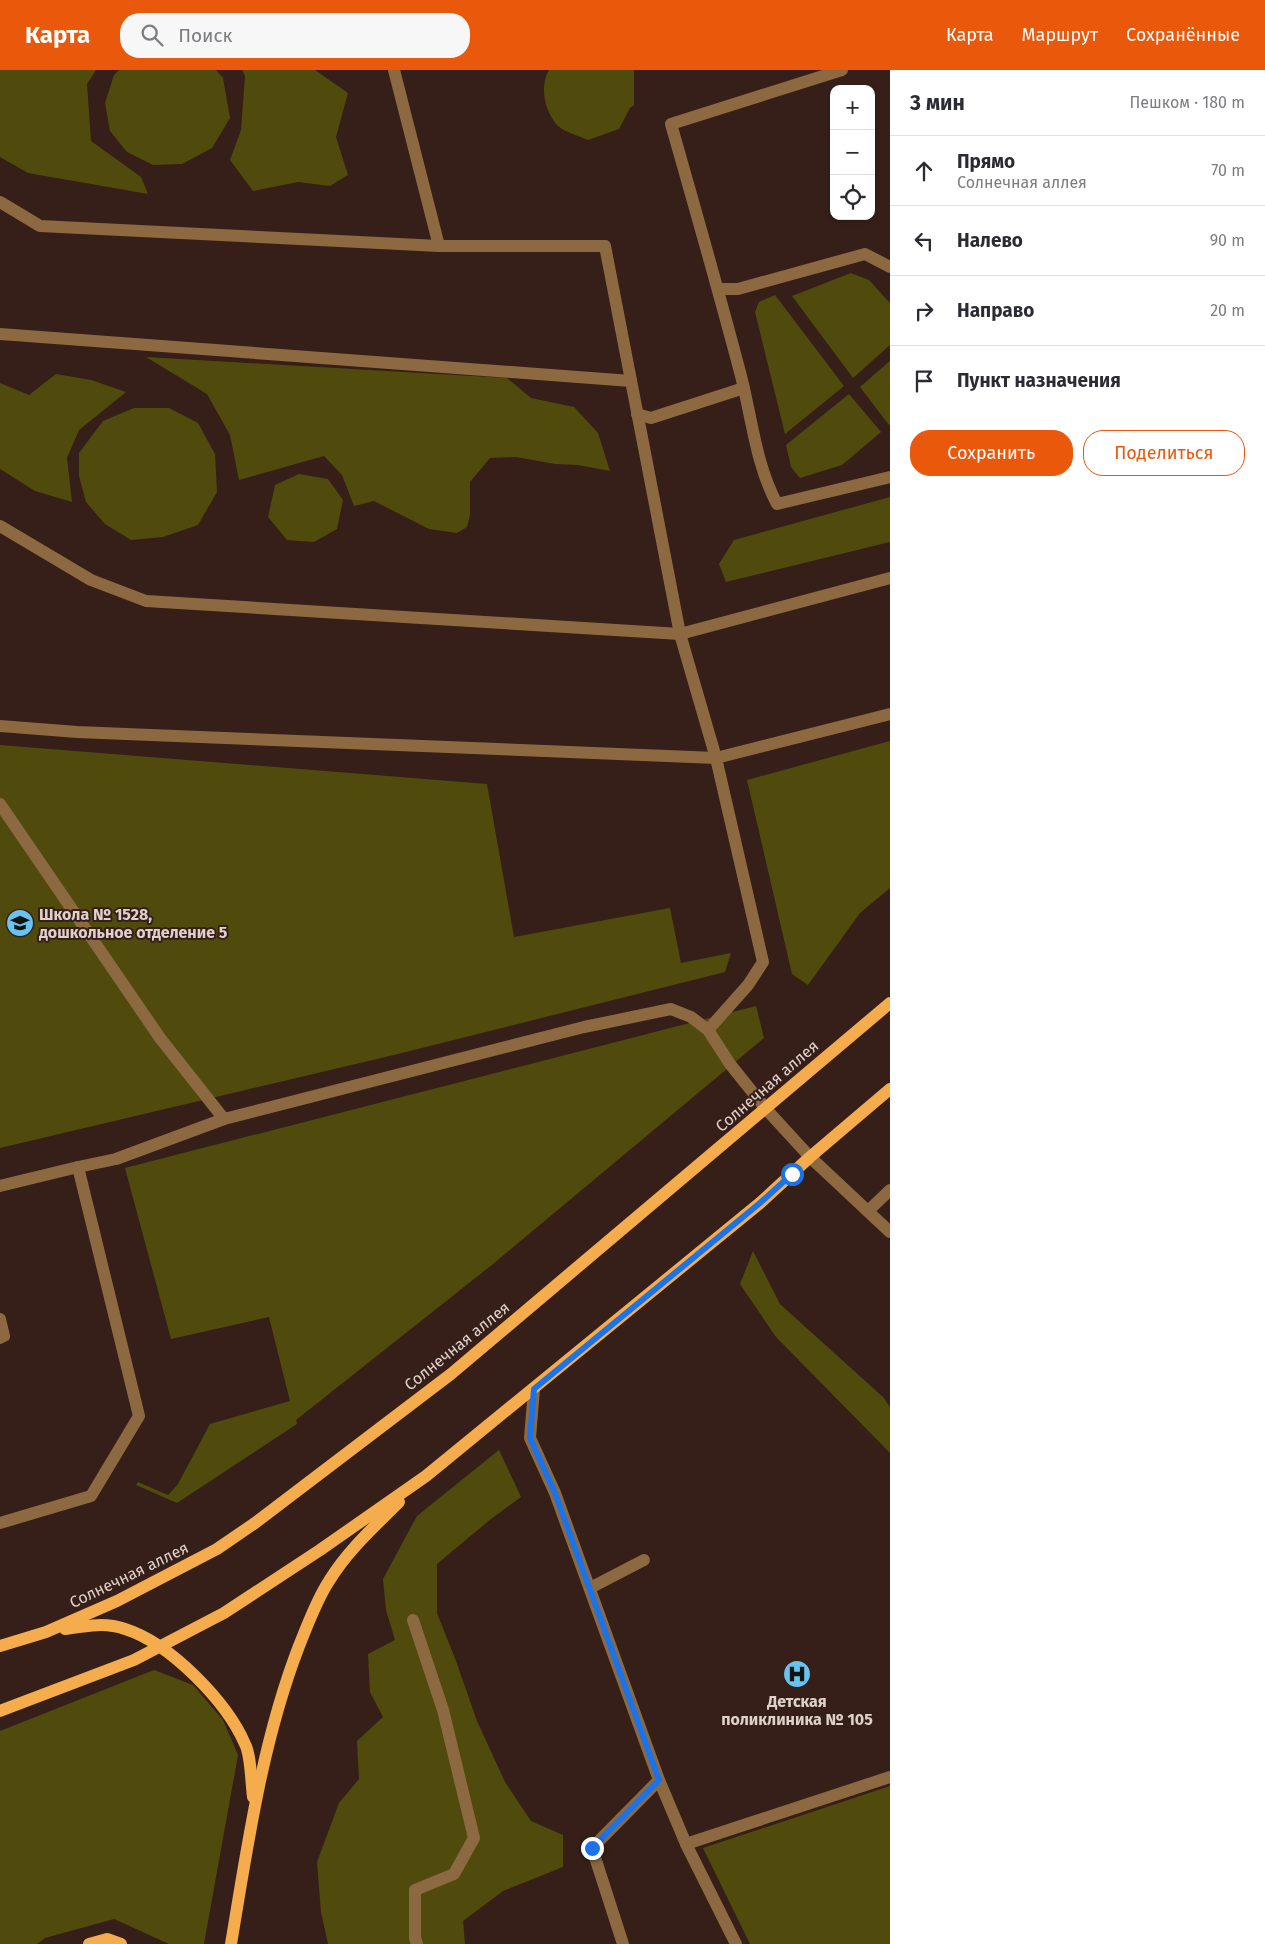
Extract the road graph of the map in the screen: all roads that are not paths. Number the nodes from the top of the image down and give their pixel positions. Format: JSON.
{"nodes":[{"id":1,"x":394,"y":70,"type":"edge"},
{"id":2,"x":842,"y":70,"type":"edge"},
{"id":3,"x":0,"y":202,"type":"edge"},
{"id":4,"x":439,"y":246,"type":"junction"},
{"id":5,"x":890,"y":266,"type":"edge"},
{"id":6,"x":718,"y":289,"type":"junction"},
{"id":7,"x":0,"y":334,"type":"edge"},
{"id":8,"x":631,"y":381,"type":"junction"},
{"id":9,"x":744,"y":388,"type":"junction"},
{"id":10,"x":638,"y":414,"type":"junction"},
{"id":11,"x":890,"y":476,"type":"edge"},
{"id":12,"x":0,"y":526,"type":"edge"},
{"id":13,"x":890,"y":578,"type":"edge"},
{"id":14,"x":680,"y":634,"type":"junction"},
{"id":15,"x":890,"y":714,"type":"edge"},
{"id":16,"x":0,"y":726,"type":"edge"},
{"id":17,"x":716,"y":758,"type":"junction"},
{"id":18,"x":1,"y":806,"type":"edge"},
{"id":19,"x":890,"y":1002,"type":"edge"},
{"id":20,"x":708,"y":1030,"type":"junction"},
{"id":21,"x":890,"y":1089,"type":"edge"},
{"id":22,"x":766,"y":1109,"type":"junction"},
{"id":23,"x":224,"y":1119,"type":"junction"},
{"id":24,"x":810,"y":1157,"type":"junction"},
{"id":25,"x":78,"y":1167,"type":"junction"},
{"id":26,"x":0,"y":1186,"type":"edge"},
{"id":27,"x":890,"y":1190,"type":"edge"},
{"id":28,"x":868,"y":1211,"type":"junction"},
{"id":29,"x":890,"y":1232,"type":"edge"},
{"id":30,"x":0,"y":1319,"type":"edge"},
{"id":31,"x":0,"y":1338,"type":"edge"},
{"id":32,"x":534,"y":1389,"type":"junction"},
{"id":33,"x":426,"y":1476,"type":"junction"},
{"id":34,"x":0,"y":1523,"type":"edge"},
{"id":35,"x":644,"y":1560,"type":"dead end"},
{"id":36,"x":590,"y":1588,"type":"junction"},
{"id":37,"x":413,"y":1620,"type":"dead end"},
{"id":38,"x":46,"y":1632,"type":"junction"},
{"id":39,"x":0,"y":1646,"type":"edge"},
{"id":40,"x":159,"y":1647,"type":"junction"},
{"id":41,"x":0,"y":1711,"type":"edge"},
{"id":42,"x":890,"y":1777,"type":"edge"},
{"id":43,"x":659,"y":1780,"type":"junction"},
{"id":44,"x":254,"y":1804,"type":"junction"},
{"id":45,"x":686,"y":1844,"type":"junction"},
{"id":46,"x":89,"y":1944,"type":"edge"},
{"id":47,"x":121,"y":1944,"type":"edge"},
{"id":48,"x":231,"y":1944,"type":"edge"},
{"id":49,"x":417,"y":1944,"type":"edge"},
{"id":50,"x":623,"y":1944,"type":"edge"},
{"id":51,"x":736,"y":1944,"type":"edge"}],
"edges":[{"from":1,"to":4,"type":"street"},
{"from":2,"to":6,"type":"street"},
{"from":3,"to":4,"type":"street"},
{"from":4,"to":8,"type":"street"},
{"from":5,"to":6,"type":"street"},
{"from":6,"to":9,"type":"street"},
{"from":7,"to":8,"type":"street"},
{"from":8,"to":10,"type":"street"},
{"from":9,"to":10,"type":"street"},
{"from":9,"to":11,"type":"street"},
{"from":10,"to":14,"type":"street"},
{"from":12,"to":14,"type":"street"},
{"from":13,"to":14,"type":"street"},
{"from":14,"to":17,"type":"street"},
{"from":15,"to":17,"type":"street"},
{"from":16,"to":17,"type":"street"},
{"from":17,"to":20,"type":"street"},
{"from":18,"to":23,"type":"street"},
{"from":19,"to":22,"type":"main road","name":"Солнечная аллея"},
{"from":20,"to":22,"type":"street"},
{"from":20,"to":23,"type":"street"},
{"from":21,"to":24,"type":"main road"},
{"from":22,"to":24,"type":"street"},
{"from":22,"to":38,"type":"main road","name":"Солнечная аллея"},
{"from":23,"to":25,"type":"street"},
{"from":24,"to":28,"type":"street"},
{"from":24,"to":32,"type":"main road"},
{"from":25,"to":26,"type":"street"},
{"from":25,"to":34,"type":"street"},
{"from":27,"to":28,"type":"street"},
{"from":28,"to":29,"type":"street"},
{"from":30,"to":31,"type":"street"},
{"from":32,"to":33,"type":"main road"},
{"from":32,"to":36,"type":"street"},
{"from":33,"to":40,"type":"main road"},
{"from":33,"to":44,"type":"main road"},
{"from":35,"to":36,"type":"street"},
{"from":36,"to":43,"type":"street"},
{"from":37,"to":49,"type":"street"},
{"from":38,"to":39,"type":"main road","name":"Солнечная аллея"},
{"from":38,"to":40,"type":"main road"},
{"from":40,"to":41,"type":"main road"},
{"from":40,"to":44,"type":"main road"},
{"from":42,"to":45,"type":"street"},
{"from":43,"to":45,"type":"street"},
{"from":43,"to":50,"type":"street"},
{"from":44,"to":48,"type":"main road"},
{"from":45,"to":51,"type":"street"},
{"from":46,"to":47,"type":"main road"}]}
